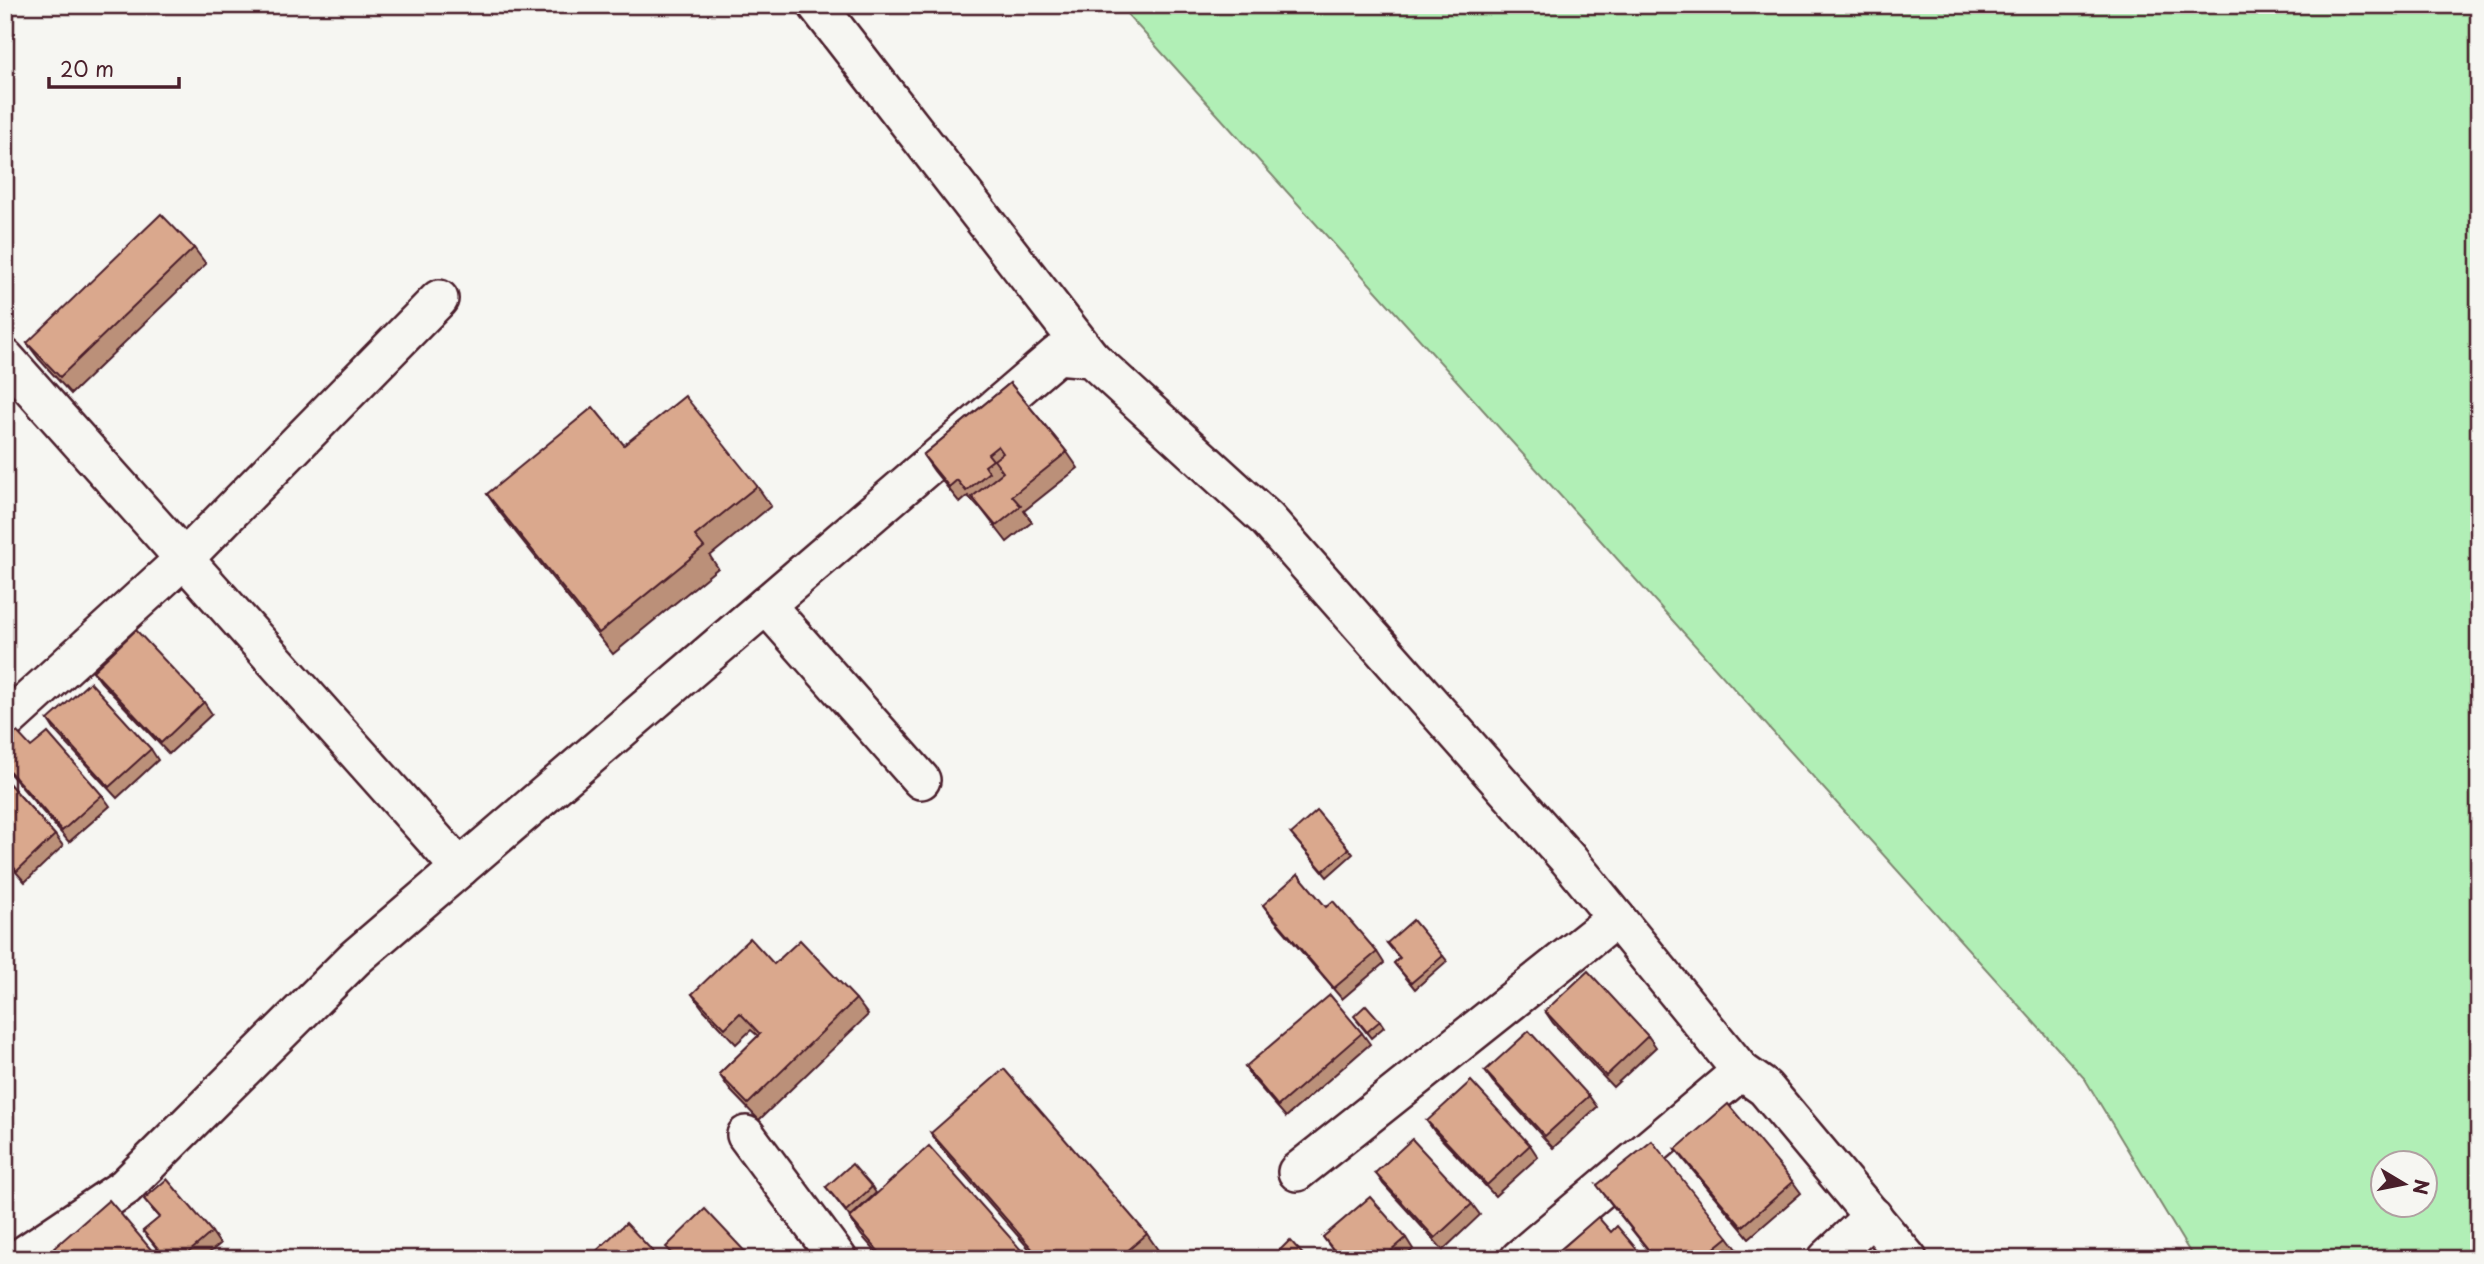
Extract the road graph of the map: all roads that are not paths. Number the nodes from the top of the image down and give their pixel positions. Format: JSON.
{"nodes":[{"id":1,"x":817,"y":5,"type":"edge"},
{"id":2,"x":439,"y":299,"type":"dead end"},
{"id":3,"x":5,"y":358,"type":"edge"},
{"id":4,"x":1091,"y":358,"type":"junction"},
{"id":5,"x":184,"y":559,"type":"junction"},
{"id":6,"x":766,"y":605,"type":"junction"},
{"id":7,"x":5,"y":722,"type":"edge"},
{"id":8,"x":922,"y":780,"type":"dead end"},
{"id":9,"x":460,"y":868,"type":"junction"},
{"id":10,"x":1616,"y":918,"type":"junction"},
{"id":11,"x":1741,"y":1071,"type":"junction"},
{"id":12,"x":746,"y":1135,"type":"edge"},
{"id":13,"x":1297,"y":1172,"type":"dead end"},
{"id":14,"x":1873,"y":1216,"type":"junction"},
{"id":15,"x":18,"y":1259,"type":"edge"},
{"id":16,"x":838,"y":1259,"type":"edge"},
{"id":17,"x":1519,"y":1259,"type":"edge"},
{"id":18,"x":1827,"y":1259,"type":"edge"},
{"id":19,"x":1908,"y":1259,"type":"edge"}],
"edges":[{"from":1,"to":4,"type":"street"},
{"from":2,"to":5,"type":"street"},
{"from":3,"to":5,"type":"street"},
{"from":4,"to":6,"type":"street"},
{"from":4,"to":10,"type":"street"},
{"from":5,"to":7,"type":"street"},
{"from":5,"to":9,"type":"street"},
{"from":6,"to":8,"type":"street"},
{"from":6,"to":9,"type":"street"},
{"from":9,"to":15,"type":"street"},
{"from":10,"to":11,"type":"street"},
{"from":10,"to":13,"type":"street"},
{"from":11,"to":14,"type":"street"},
{"from":11,"to":17,"type":"street"},
{"from":12,"to":16,"type":"street"},
{"from":14,"to":18,"type":"street"},
{"from":14,"to":19,"type":"street"}]}
